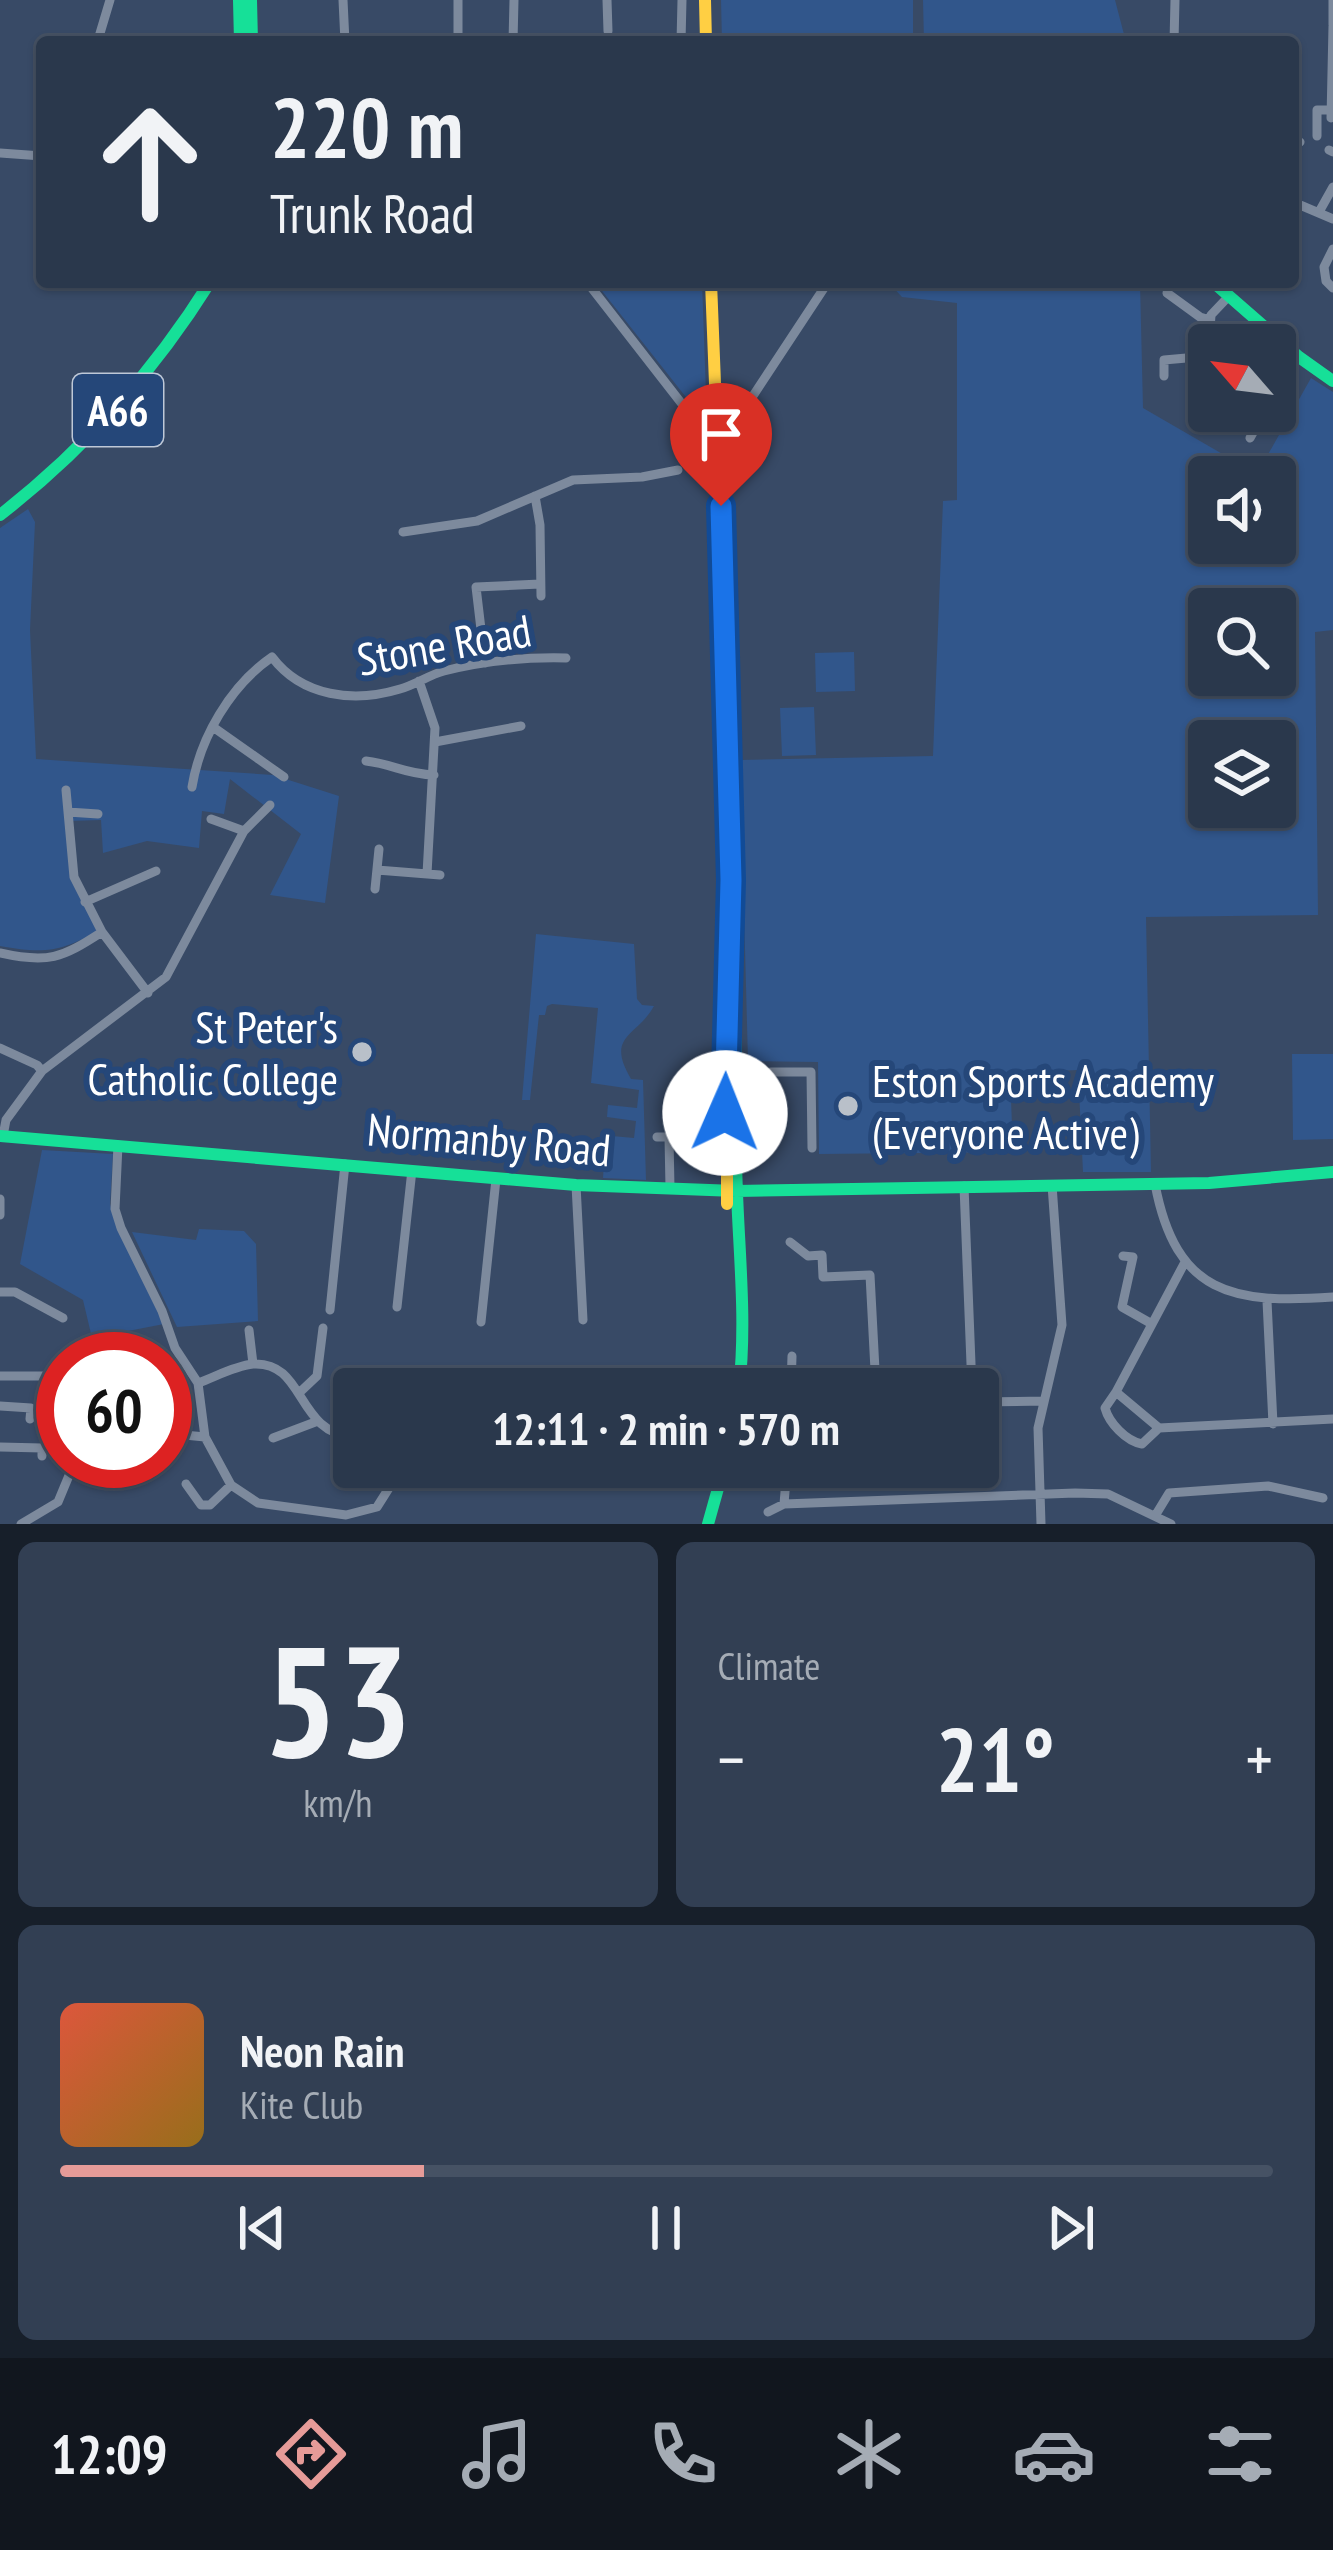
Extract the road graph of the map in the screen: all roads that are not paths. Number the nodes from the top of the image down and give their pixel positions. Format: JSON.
{"nodes":[{"id":1,"x":110,"y":0,"type":"edge"},
{"id":2,"x":239,"y":0,"type":"edge"},
{"id":3,"x":250,"y":0,"type":"edge"},
{"id":4,"x":343,"y":0,"type":"edge"},
{"id":5,"x":458,"y":0,"type":"edge"},
{"id":6,"x":514,"y":0,"type":"edge"},
{"id":7,"x":607,"y":0,"type":"edge"},
{"id":8,"x":682,"y":0,"type":"edge"},
{"id":9,"x":705,"y":0,"type":"edge"},
{"id":10,"x":1175,"y":0,"type":"edge"},
{"id":11,"x":1333,"y":0,"type":"edge"},
{"id":12,"x":1333,"y":25,"type":"edge"},
{"id":13,"x":99,"y":36,"type":"edge"},
{"id":14,"x":241,"y":36,"type":"edge"},
{"id":15,"x":252,"y":36,"type":"edge"},
{"id":16,"x":345,"y":36,"type":"edge"},
{"id":17,"x":458,"y":36,"type":"edge"},
{"id":18,"x":513,"y":36,"type":"edge"},
{"id":19,"x":608,"y":36,"type":"edge"},
{"id":20,"x":681,"y":36,"type":"edge"},
{"id":21,"x":706,"y":36,"type":"edge"},
{"id":22,"x":1174,"y":36,"type":"edge"},
{"id":23,"x":1331,"y":114,"type":"edge"},
{"id":24,"x":1318,"y":136,"type":"dead end"},
{"id":25,"x":0,"y":153,"type":"edge"},
{"id":26,"x":36,"y":156,"type":"edge"},
{"id":27,"x":1333,"y":187,"type":"edge"},
{"id":28,"x":1299,"y":204,"type":"edge"},
{"id":29,"x":1319,"y":212,"type":"junction"},
{"id":30,"x":1333,"y":219,"type":"edge"},
{"id":31,"x":1333,"y":249,"type":"edge"},
{"id":32,"x":193,"y":288,"type":"edge"},
{"id":33,"x":206,"y":288,"type":"edge"},
{"id":34,"x":592,"y":288,"type":"edge"},
{"id":35,"x":711,"y":288,"type":"edge"},
{"id":36,"x":824,"y":288,"type":"edge"},
{"id":37,"x":1220,"y":288,"type":"edge"},
{"id":38,"x":1333,"y":288,"type":"edge"},
{"id":39,"x":1167,"y":293,"type":"dead end"},
{"id":40,"x":1229,"y":296,"type":"junction"},
{"id":41,"x":1210,"y":320,"type":"junction"},
{"id":42,"x":1210,"y":324,"type":"edge"},
{"id":43,"x":1188,"y":358,"type":"edge"},
{"id":44,"x":1164,"y":376,"type":"dead end"},
{"id":45,"x":1333,"y":381,"type":"edge"},
{"id":46,"x":716,"y":409,"type":"junction"},
{"id":47,"x":732,"y":418,"type":"junction"},
{"id":48,"x":703,"y":422,"type":"junction"},
{"id":49,"x":1253,"y":432,"type":"edge"},
{"id":50,"x":1250,"y":438,"type":"dead end"},
{"id":51,"x":718,"y":440,"type":"junction"},
{"id":52,"x":678,"y":470,"type":"dead end"},
{"id":53,"x":535,"y":496,"type":"junction"},
{"id":54,"x":0,"y":501,"type":"edge"},
{"id":55,"x":0,"y":515,"type":"edge"},
{"id":56,"x":427,"y":529,"type":"junction"},
{"id":57,"x":403,"y":532,"type":"dead end"},
{"id":58,"x":428,"y":544,"type":"dead end"},
{"id":59,"x":476,"y":587,"type":"junction"},
{"id":60,"x":464,"y":588,"type":"dead end"},
{"id":61,"x":566,"y":658,"type":"dead end"},
{"id":62,"x":485,"y":663,"type":"junction"},
{"id":63,"x":419,"y":681,"type":"junction"},
{"id":64,"x":521,"y":726,"type":"dead end"},
{"id":65,"x":212,"y":727,"type":"junction"},
{"id":66,"x":436,"y":742,"type":"junction"},
{"id":67,"x":366,"y":761,"type":"dead end"},
{"id":68,"x":434,"y":775,"type":"junction"},
{"id":69,"x":284,"y":777,"type":"dead end"},
{"id":70,"x":192,"y":787,"type":"dead end"},
{"id":71,"x":66,"y":790,"type":"dead end"},
{"id":72,"x":270,"y":806,"type":"dead end"},
{"id":73,"x":68,"y":812,"type":"junction"},
{"id":74,"x":98,"y":814,"type":"dead end"},
{"id":75,"x":211,"y":819,"type":"dead end"},
{"id":76,"x":244,"y":831,"type":"junction"},
{"id":77,"x":379,"y":849,"type":"dead end"},
{"id":78,"x":156,"y":871,"type":"dead end"},
{"id":79,"x":377,"y":871,"type":"junction"},
{"id":80,"x":427,"y":874,"type":"junction"},
{"id":81,"x":440,"y":875,"type":"dead end"},
{"id":82,"x":375,"y":889,"type":"dead end"},
{"id":83,"x":86,"y":902,"type":"junction"},
{"id":84,"x":102,"y":932,"type":"junction"},
{"id":85,"x":0,"y":953,"type":"edge"},
{"id":86,"x":148,"y":993,"type":"junction"},
{"id":87,"x":0,"y":1048,"type":"edge"},
{"id":88,"x":42,"y":1071,"type":"junction"},
{"id":89,"x":772,"y":1072,"type":"dead end"},
{"id":90,"x":3,"y":1120,"type":"edge"},
{"id":91,"x":2,"y":1136,"type":"edge"},
{"id":92,"x":657,"y":1137,"type":"dead end"},
{"id":93,"x":118,"y":1143,"type":"junction"},
{"id":94,"x":812,"y":1148,"type":"dead end"},
{"id":95,"x":345,"y":1164,"type":"junction"},
{"id":96,"x":412,"y":1170,"type":"junction"},
{"id":97,"x":1333,"y":1172,"type":"edge"},
{"id":98,"x":496,"y":1178,"type":"junction"},
{"id":99,"x":1052,"y":1184,"type":"junction"},
{"id":100,"x":1155,"y":1184,"type":"junction"},
{"id":101,"x":576,"y":1185,"type":"junction"},
{"id":102,"x":964,"y":1186,"type":"junction"},
{"id":103,"x":670,"y":1189,"type":"junction"},
{"id":104,"x":732,"y":1191,"type":"junction"},
{"id":105,"x":0,"y":1199,"type":"edge"},
{"id":106,"x":0,"y":1215,"type":"edge"},
{"id":107,"x":790,"y":1242,"type":"dead end"},
{"id":108,"x":1123,"y":1256,"type":"dead end"},
{"id":109,"x":1185,"y":1262,"type":"junction"},
{"id":110,"x":0,"y":1292,"type":"edge"},
{"id":111,"x":1333,"y":1297,"type":"edge"},
{"id":112,"x":1267,"y":1301,"type":"junction"},
{"id":113,"x":397,"y":1307,"type":"dead end"},
{"id":114,"x":330,"y":1310,"type":"dead end"},
{"id":115,"x":63,"y":1318,"type":"dead end"},
{"id":116,"x":583,"y":1320,"type":"dead end"},
{"id":117,"x":482,"y":1322,"type":"dead end"},
{"id":118,"x":1152,"y":1324,"type":"junction"},
{"id":119,"x":323,"y":1328,"type":"dead end"},
{"id":120,"x":249,"y":1330,"type":"dead end"},
{"id":121,"x":170,"y":1332,"type":"edge"},
{"id":122,"x":792,"y":1355,"type":"dead end"},
{"id":123,"x":253,"y":1364,"type":"junction"},
{"id":124,"x":738,"y":1368,"type":"edge"},
{"id":125,"x":791,"y":1368,"type":"edge"},
{"id":126,"x":875,"y":1368,"type":"edge"},
{"id":127,"x":971,"y":1368,"type":"edge"},
{"id":128,"x":192,"y":1375,"type":"edge"},
{"id":129,"x":0,"y":1376,"type":"edge"},
{"id":130,"x":36,"y":1376,"type":"edge"},
{"id":131,"x":198,"y":1383,"type":"junction"},
{"id":132,"x":1116,"y":1392,"type":"junction"},
{"id":133,"x":299,"y":1393,"type":"junction"},
{"id":134,"x":1044,"y":1401,"type":"junction"},
{"id":135,"x":999,"y":1402,"type":"edge"},
{"id":136,"x":0,"y":1406,"type":"edge"},
{"id":137,"x":36,"y":1412,"type":"edge"},
{"id":138,"x":1333,"y":1418,"type":"edge"},
{"id":139,"x":318,"y":1421,"type":"junction"},
{"id":140,"x":1273,"y":1424,"type":"junction"},
{"id":141,"x":1159,"y":1428,"type":"junction"},
{"id":142,"x":192,"y":1436,"type":"edge"},
{"id":143,"x":333,"y":1436,"type":"edge"},
{"id":144,"x":206,"y":1437,"type":"junction"},
{"id":145,"x":273,"y":1438,"type":"dead end"},
{"id":146,"x":36,"y":1446,"type":"edge"},
{"id":147,"x":0,"y":1447,"type":"edge"},
{"id":148,"x":231,"y":1485,"type":"junction"},
{"id":149,"x":64,"y":1488,"type":"edge"},
{"id":150,"x":189,"y":1488,"type":"edge"},
{"id":151,"x":389,"y":1488,"type":"edge"},
{"id":152,"x":718,"y":1488,"type":"edge"},
{"id":153,"x":785,"y":1488,"type":"edge"},
{"id":154,"x":1040,"y":1493,"type":"junction"},
{"id":155,"x":1323,"y":1498,"type":"dead end"},
{"id":156,"x":784,"y":1504,"type":"junction"},
{"id":157,"x":768,"y":1512,"type":"dead end"},
{"id":158,"x":1155,"y":1516,"type":"junction"},
{"id":159,"x":21,"y":1524,"type":"edge"},
{"id":160,"x":708,"y":1524,"type":"edge"},
{"id":161,"x":1041,"y":1524,"type":"edge"},
{"id":162,"x":1172,"y":1524,"type":"edge"}],
"edges":[{"from":1,"to":13,"type":"street"},
{"from":2,"to":14,"type":"main road"},
{"from":3,"to":15,"type":"main road"},
{"from":4,"to":16,"type":"street"},
{"from":5,"to":17,"type":"street"},
{"from":6,"to":18,"type":"street"},
{"from":7,"to":19,"type":"street"},
{"from":8,"to":20,"type":"street"},
{"from":9,"to":21,"type":"main road"},
{"from":10,"to":22,"type":"street"},
{"from":11,"to":12,"type":"street"},
{"from":12,"to":23,"type":"street"},
{"from":23,"to":24,"type":"street"},
{"from":25,"to":26,"type":"street"},
{"from":27,"to":29,"type":"street"},
{"from":28,"to":29,"type":"street"},
{"from":29,"to":30,"type":"street"},
{"from":31,"to":38,"type":"street"},
{"from":32,"to":54,"type":"main road","number":"A66"},
{"from":33,"to":55,"type":"main road","number":"A66"},
{"from":34,"to":48,"type":"street"},
{"from":35,"to":46,"type":"main road"},
{"from":36,"to":47,"type":"street"},
{"from":37,"to":40,"type":"main road"},
{"from":39,"to":41,"type":"street"},
{"from":40,"to":41,"type":"street"},
{"from":40,"to":45,"type":"main road"},
{"from":41,"to":42,"type":"street"},
{"from":43,"to":44,"type":"street"},
{"from":46,"to":47,"type":"main road"},
{"from":46,"to":48,"type":"main road"},
{"from":47,"to":51,"type":"main road"},
{"from":48,"to":51,"type":"main road"},
{"from":49,"to":50,"type":"street"},
{"from":51,"to":104,"type":"main road"},
{"from":52,"to":53,"type":"street"},
{"from":53,"to":56,"type":"street"},
{"from":53,"to":59,"type":"street"},
{"from":56,"to":57,"type":"street"},
{"from":56,"to":58,"type":"street"},
{"from":59,"to":60,"type":"street"},
{"from":59,"to":62,"type":"street"},
{"from":61,"to":62,"type":"street","name":"Stone Road"},
{"from":62,"to":63,"type":"street","name":"Stone Road"},
{"from":63,"to":65,"type":"street","name":"Stone Road"},
{"from":63,"to":66,"type":"street"},
{"from":64,"to":66,"type":"street"},
{"from":65,"to":69,"type":"street"},
{"from":65,"to":70,"type":"street"},
{"from":66,"to":68,"type":"street"},
{"from":67,"to":68,"type":"street"},
{"from":68,"to":80,"type":"street"},
{"from":71,"to":73,"type":"street"},
{"from":72,"to":76,"type":"street"},
{"from":73,"to":74,"type":"street"},
{"from":73,"to":83,"type":"street"},
{"from":75,"to":76,"type":"street"},
{"from":76,"to":86,"type":"street"},
{"from":77,"to":79,"type":"street"},
{"from":78,"to":83,"type":"street"},
{"from":79,"to":80,"type":"street"},
{"from":79,"to":82,"type":"street"},
{"from":80,"to":81,"type":"street"},
{"from":83,"to":84,"type":"street"},
{"from":84,"to":85,"type":"street"},
{"from":84,"to":86,"type":"street"},
{"from":86,"to":88,"type":"street"},
{"from":87,"to":88,"type":"street"},
{"from":88,"to":90,"type":"street"},
{"from":89,"to":94,"type":"street"},
{"from":90,"to":91,"type":"street"},
{"from":91,"to":93,"type":"main road","name":"Normanby Road"},
{"from":92,"to":103,"type":"street"},
{"from":93,"to":95,"type":"main road","name":"Normanby Road"},
{"from":93,"to":121,"type":"street"},
{"from":95,"to":96,"type":"main road","name":"Normanby Road"},
{"from":95,"to":114,"type":"street"},
{"from":96,"to":98,"type":"main road","name":"Normanby Road"},
{"from":96,"to":113,"type":"street"},
{"from":97,"to":100,"type":"main road","name":"Normanby Road"},
{"from":98,"to":101,"type":"main road","name":"Normanby Road"},
{"from":98,"to":117,"type":"street"},
{"from":99,"to":100,"type":"main road","name":"Normanby Road"},
{"from":99,"to":102,"type":"main road","name":"Normanby Road"},
{"from":99,"to":134,"type":"street"},
{"from":100,"to":109,"type":"street"},
{"from":101,"to":103,"type":"main road","name":"Normanby Road"},
{"from":101,"to":116,"type":"street"},
{"from":102,"to":104,"type":"main road","name":"Normanby Road"},
{"from":102,"to":127,"type":"street"},
{"from":103,"to":104,"type":"main road","name":"Normanby Road"},
{"from":104,"to":124,"type":"main road"},
{"from":105,"to":106,"type":"street"},
{"from":107,"to":126,"type":"street"},
{"from":108,"to":118,"type":"street"},
{"from":109,"to":112,"type":"street"},
{"from":109,"to":118,"type":"street"},
{"from":110,"to":115,"type":"street"},
{"from":111,"to":112,"type":"street"},
{"from":112,"to":140,"type":"street"},
{"from":118,"to":132,"type":"street"},
{"from":119,"to":133,"type":"street"},
{"from":120,"to":123,"type":"street"},
{"from":122,"to":125,"type":"street"},
{"from":123,"to":131,"type":"street"},
{"from":123,"to":133,"type":"street"},
{"from":128,"to":131,"type":"street"},
{"from":129,"to":130,"type":"street"},
{"from":131,"to":144,"type":"street"},
{"from":132,"to":141,"type":"street"},
{"from":132,"to":141,"type":"street"},
{"from":133,"to":139,"type":"street"},
{"from":134,"to":135,"type":"street"},
{"from":134,"to":154,"type":"street"},
{"from":136,"to":137,"type":"street"},
{"from":138,"to":140,"type":"street"},
{"from":139,"to":143,"type":"street"},
{"from":139,"to":145,"type":"street"},
{"from":140,"to":141,"type":"street"},
{"from":142,"to":144,"type":"street"},
{"from":144,"to":148,"type":"street"},
{"from":146,"to":147,"type":"street"},
{"from":148,"to":150,"type":"street"},
{"from":148,"to":151,"type":"street"},
{"from":149,"to":159,"type":"street"},
{"from":152,"to":160,"type":"main road"},
{"from":153,"to":156,"type":"street"},
{"from":154,"to":156,"type":"street"},
{"from":154,"to":158,"type":"street"},
{"from":154,"to":161,"type":"street"},
{"from":155,"to":158,"type":"street"},
{"from":156,"to":157,"type":"street"},
{"from":158,"to":162,"type":"street"}]}
